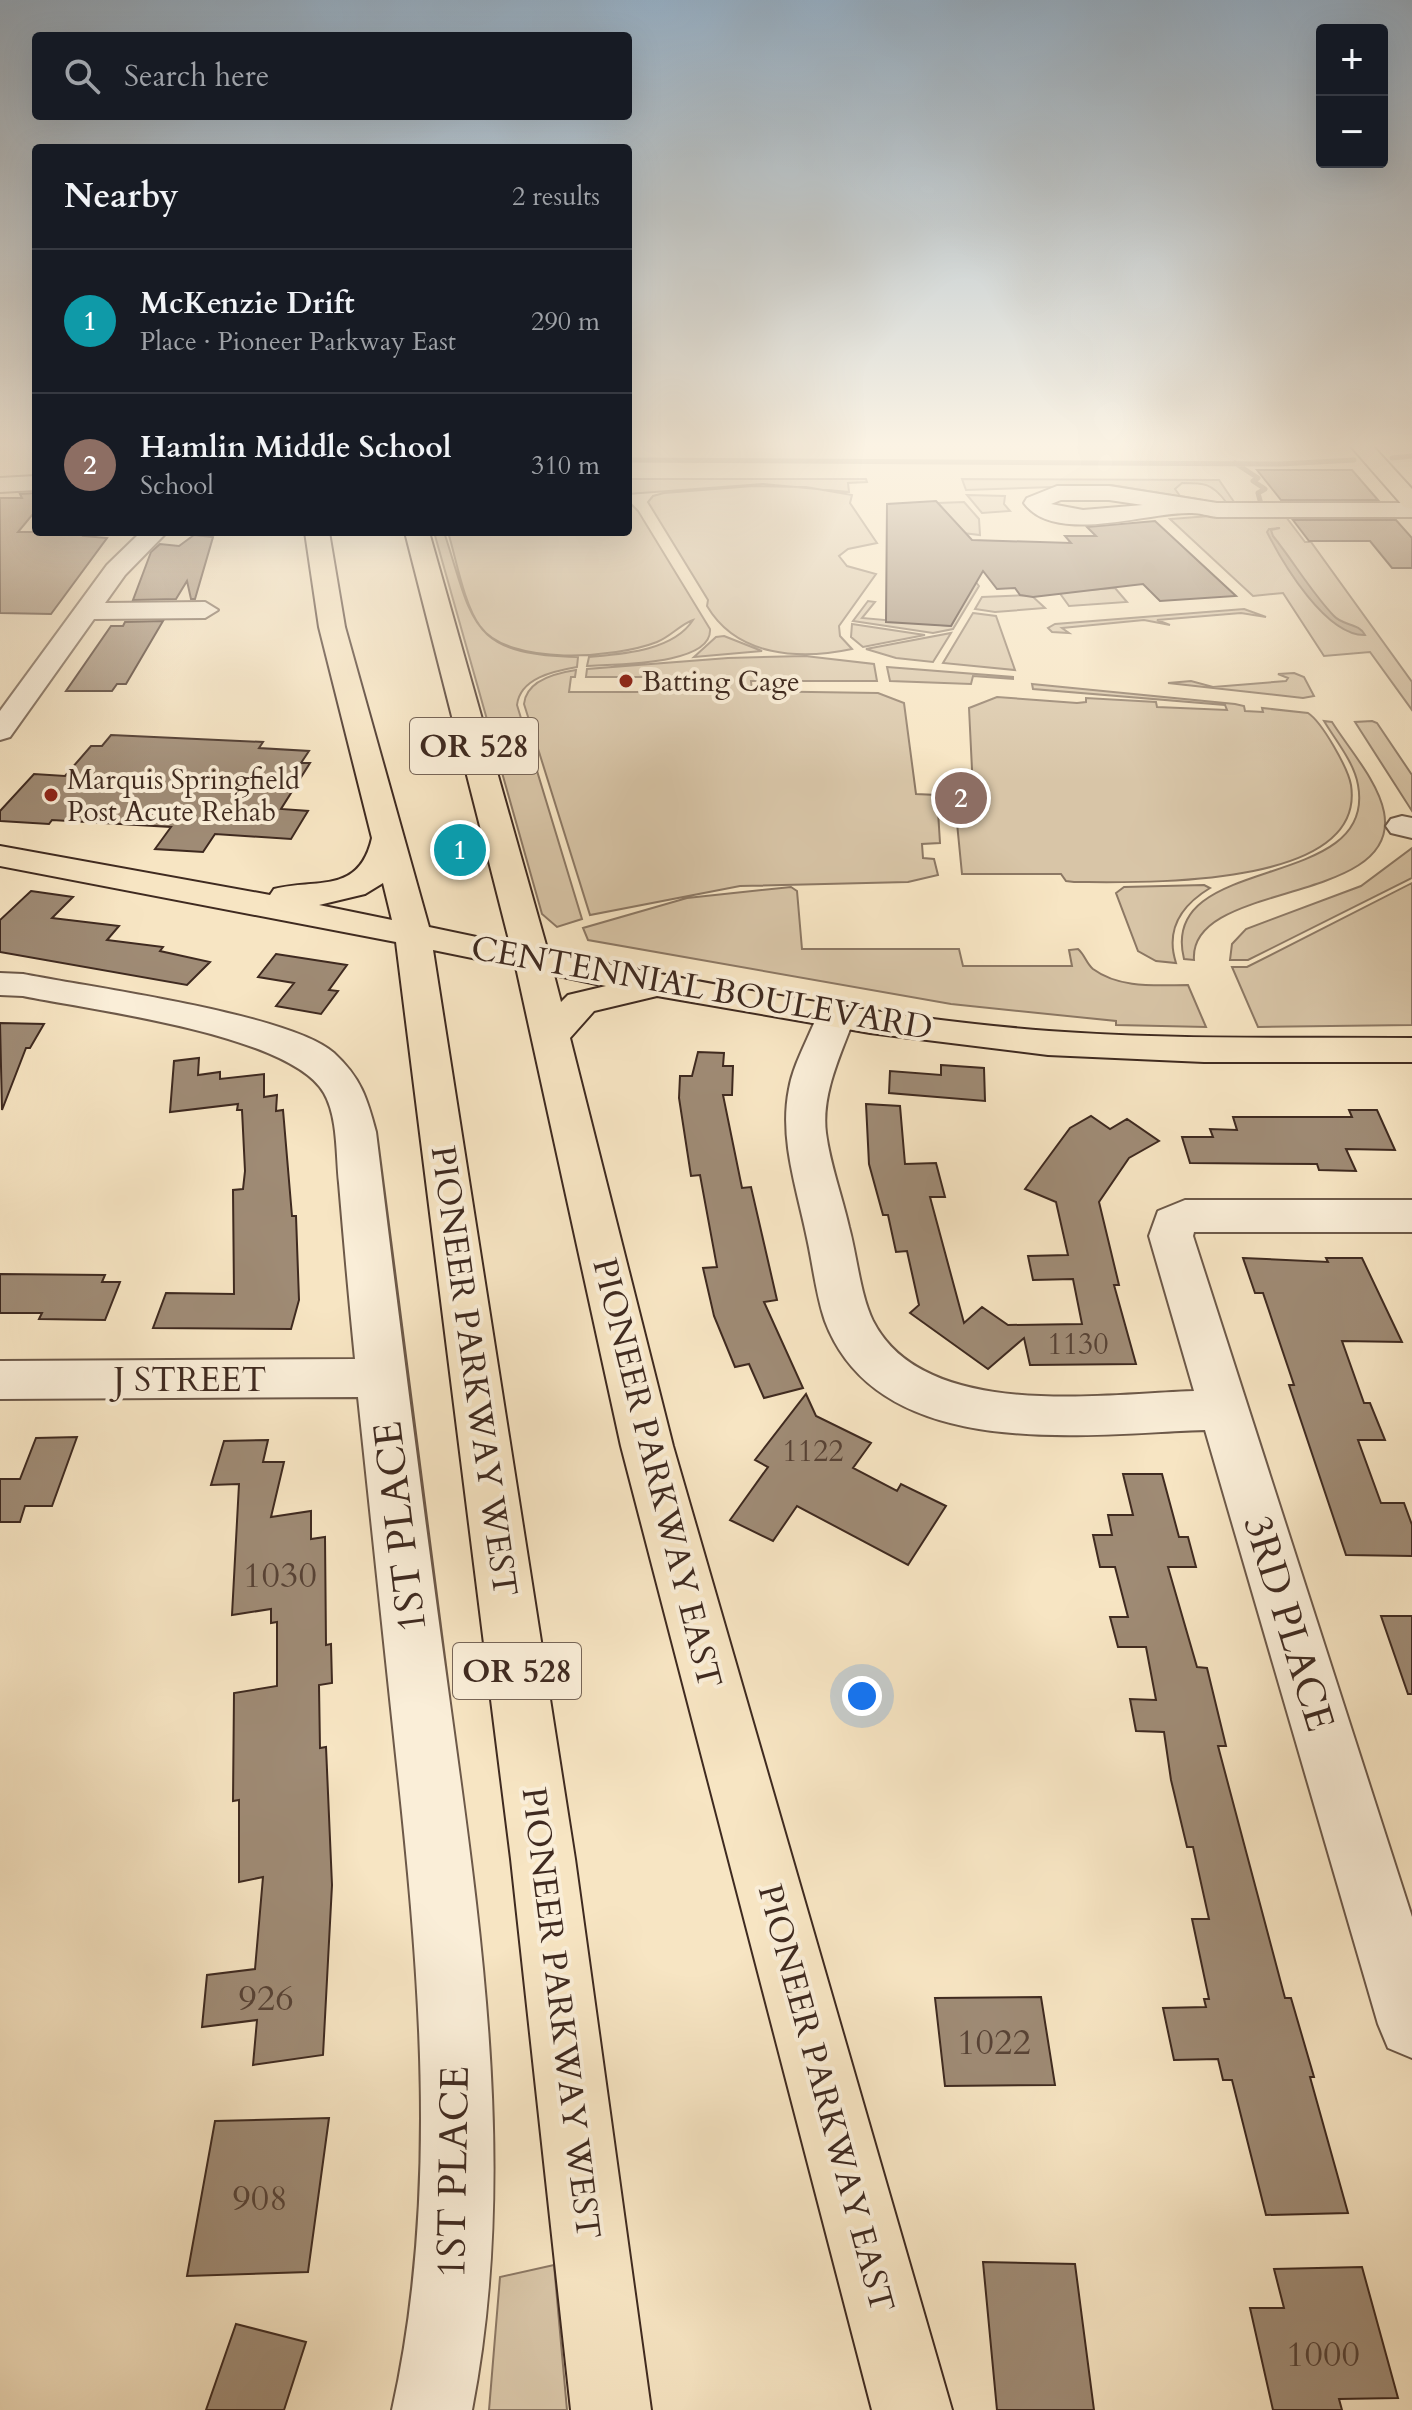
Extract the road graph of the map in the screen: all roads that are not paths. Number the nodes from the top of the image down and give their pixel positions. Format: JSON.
{"nodes":[{"id":1,"x":128,"y":555,"type":"edge"},
{"id":2,"x":321,"y":555,"type":"edge"},
{"id":3,"x":423,"y":555,"type":"edge"},
{"id":4,"x":205,"y":610,"type":"dead end"},
{"id":5,"x":87,"y":611,"type":"junction"},
{"id":6,"x":0,"y":731,"type":"edge"},
{"id":7,"x":388,"y":838,"type":"junction"},
{"id":8,"x":2,"y":858,"type":"edge"},
{"id":9,"x":196,"y":893,"type":"junction"},
{"id":10,"x":413,"y":933,"type":"junction"},
{"id":11,"x":532,"y":959,"type":"junction"},
{"id":12,"x":0,"y":984,"type":"edge"},
{"id":13,"x":664,"y":984,"type":"junction"},
{"id":14,"x":836,"y":1016,"type":"junction"},
{"id":15,"x":550,"y":1036,"type":"junction"},
{"id":16,"x":1412,"y":1050,"type":"edge"},
{"id":17,"x":1412,"y":1216,"type":"edge"},
{"id":18,"x":381,"y":1378,"type":"junction"},
{"id":19,"x":0,"y":1380,"type":"edge"},
{"id":20,"x":1225,"y":1410,"type":"junction"},
{"id":21,"x":1412,"y":2024,"type":"edge"},
{"id":22,"x":432,"y":2410,"type":"edge"},
{"id":23,"x":611,"y":2410,"type":"edge"},
{"id":24,"x":912,"y":2410,"type":"edge"}],
"edges":[{"from":1,"to":5,"type":"street"},
{"from":2,"to":7,"type":"main road","name":"PIONEER PARKWAY WEST","number":"OR 528"},
{"from":3,"to":11,"type":"main road","name":"PIONEER PARKWAY EAST","number":"OR 528"},
{"from":4,"to":5,"type":"street"},
{"from":5,"to":6,"type":"street"},
{"from":7,"to":9,"type":"main road"},
{"from":7,"to":10,"type":"main road","name":"PIONEER PARKWAY WEST","number":"OR 528"},
{"from":8,"to":9,"type":"main road","name":"CENTENNIAL BOULEVARD"},
{"from":9,"to":10,"type":"main road","name":"CENTENNIAL BOULEVARD"},
{"from":10,"to":11,"type":"main road","name":"CENTENNIAL BOULEVARD"},
{"from":10,"to":23,"type":"main road","name":"PIONEER PARKWAY WEST","number":"OR 528"},
{"from":11,"to":13,"type":"main road","name":"CENTENNIAL BOULEVARD"},
{"from":11,"to":15,"type":"main road","name":"PIONEER PARKWAY EAST","number":"OR 528"},
{"from":12,"to":18,"type":"street","name":"1ST PLACE"},
{"from":13,"to":14,"type":"main road","name":"CENTENNIAL BOULEVARD"},
{"from":13,"to":15,"type":"main road"},
{"from":14,"to":16,"type":"main road","name":"CENTENNIAL BOULEVARD"},
{"from":14,"to":20,"type":"street"},
{"from":15,"to":24,"type":"main road","name":"PIONEER PARKWAY EAST","number":"OR 528"},
{"from":17,"to":20,"type":"street","name":"3RD PLACE"},
{"from":18,"to":19,"type":"street","name":"J STREET"},
{"from":18,"to":22,"type":"street","name":"1ST PLACE"},
{"from":20,"to":21,"type":"street","name":"3RD PLACE"}]}
